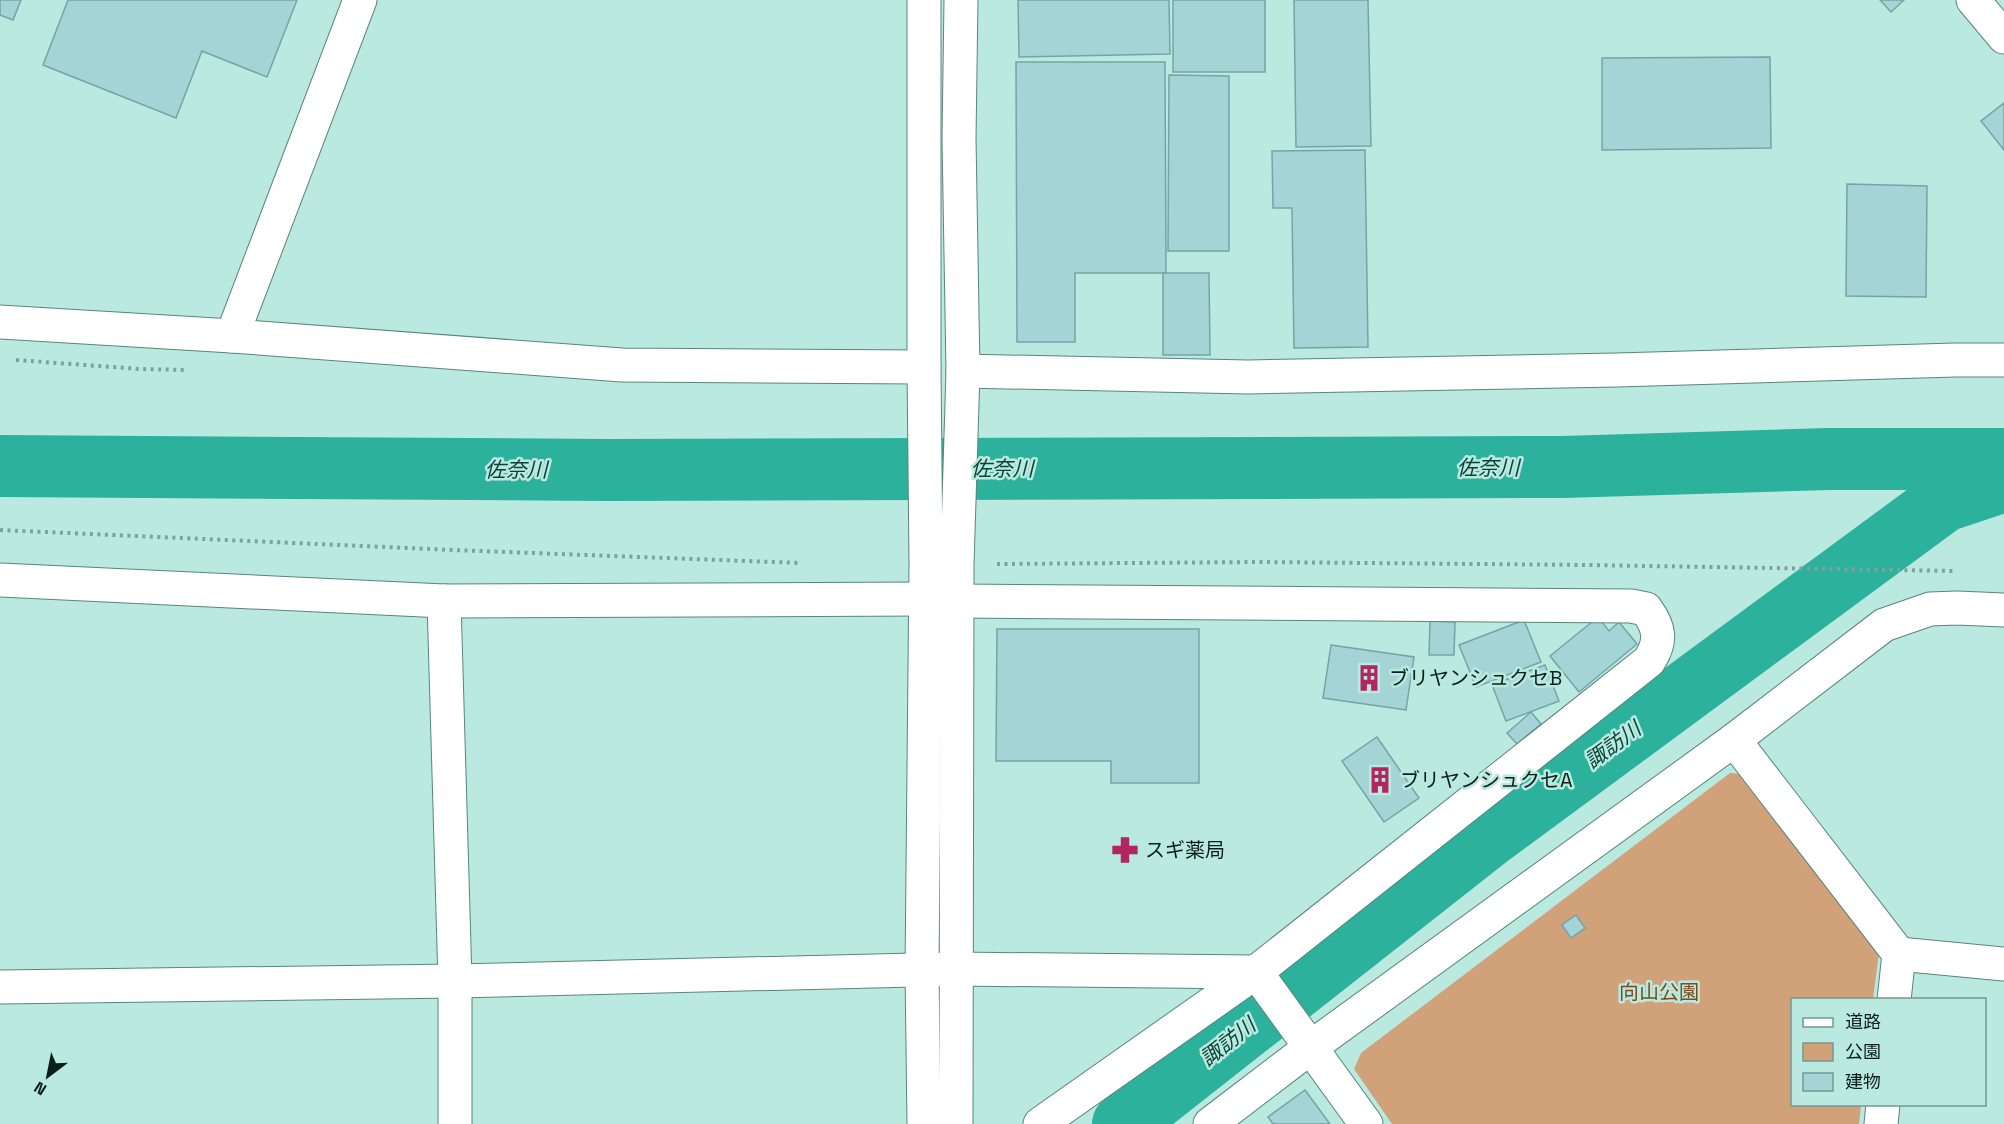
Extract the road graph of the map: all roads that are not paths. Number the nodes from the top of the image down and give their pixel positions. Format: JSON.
{"nodes":[{"id":1,"x":360,"y":0,"type":"edge"},
{"id":2,"x":924,"y":0,"type":"edge"},
{"id":3,"x":961,"y":0,"type":"edge"},
{"id":4,"x":1973,"y":0,"type":"edge"},
{"id":5,"x":2004,"y":37,"type":"edge"},
{"id":6,"x":0,"y":322,"type":"edge"},
{"id":7,"x":232,"y":336,"type":"junction"},
{"id":8,"x":2004,"y":360,"type":"edge"},
{"id":9,"x":924,"y":380,"type":"junction"},
{"id":10,"x":962,"y":381,"type":"junction"},
{"id":11,"x":942,"y":565,"type":"junction"},
{"id":12,"x":0,"y":580,"type":"edge"},
{"id":13,"x":925,"y":599,"type":"junction"},
{"id":14,"x":444,"y":601,"type":"junction"},
{"id":15,"x":957,"y":601,"type":"junction"},
{"id":16,"x":2004,"y":610,"type":"edge"},
{"id":17,"x":1734,"y":740,"type":"junction"},
{"id":18,"x":1899,"y":954,"type":"junction"},
{"id":19,"x":2004,"y":964,"type":"edge"},
{"id":20,"x":955,"y":969,"type":"junction"},
{"id":21,"x":922,"y":970,"type":"junction"},
{"id":22,"x":1256,"y":972,"type":"junction"},
{"id":23,"x":454,"y":981,"type":"junction"},
{"id":24,"x":0,"y":987,"type":"edge"},
{"id":25,"x":1894,"y":998,"type":"edge"},
{"id":26,"x":1305,"y":1039,"type":"junction"},
{"id":27,"x":1883,"y":1106,"type":"edge"},
{"id":28,"x":455,"y":1124,"type":"edge"},
{"id":29,"x":924,"y":1124,"type":"edge"},
{"id":30,"x":956,"y":1124,"type":"edge"},
{"id":31,"x":1040,"y":1124,"type":"edge"},
{"id":32,"x":1210,"y":1124,"type":"edge"},
{"id":33,"x":1366,"y":1124,"type":"edge"},
{"id":34,"x":1881,"y":1124,"type":"edge"}],
"edges":[{"from":1,"to":7,"type":"street"},
{"from":2,"to":9,"type":"street"},
{"from":3,"to":10,"type":"street"},
{"from":4,"to":5,"type":"street"},
{"from":6,"to":7,"type":"street"},
{"from":7,"to":9,"type":"street"},
{"from":8,"to":10,"type":"street"},
{"from":9,"to":11,"type":"street"},
{"from":10,"to":11,"type":"street"},
{"from":11,"to":13,"type":"street"},
{"from":11,"to":15,"type":"street"},
{"from":12,"to":14,"type":"street"},
{"from":13,"to":14,"type":"street"},
{"from":13,"to":21,"type":"street"},
{"from":14,"to":23,"type":"street"},
{"from":15,"to":20,"type":"street"},
{"from":15,"to":22,"type":"street"},
{"from":16,"to":17,"type":"street"},
{"from":17,"to":18,"type":"street"},
{"from":17,"to":26,"type":"street"},
{"from":18,"to":19,"type":"street"},
{"from":18,"to":25,"type":"street"},
{"from":20,"to":21,"type":"street"},
{"from":20,"to":22,"type":"street"},
{"from":20,"to":30,"type":"street"},
{"from":21,"to":23,"type":"street"},
{"from":21,"to":29,"type":"street"},
{"from":22,"to":26,"type":"street"},
{"from":22,"to":31,"type":"street"},
{"from":23,"to":24,"type":"street"},
{"from":23,"to":28,"type":"street"},
{"from":26,"to":32,"type":"street"},
{"from":26,"to":33,"type":"street"},
{"from":27,"to":34,"type":"street"}]}
